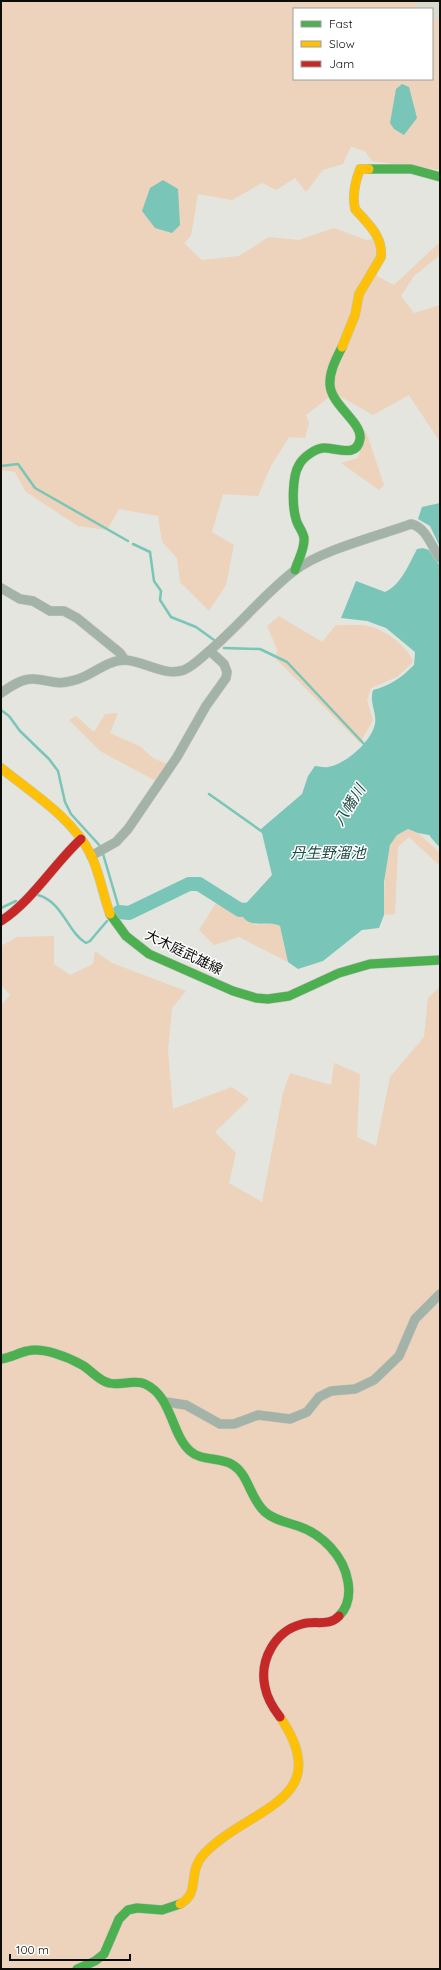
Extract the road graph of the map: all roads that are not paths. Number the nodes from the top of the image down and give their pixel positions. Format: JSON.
{"nodes":[{"id":1,"x":440,"y":177,"type":"edge"},
{"id":2,"x":440,"y":558,"type":"edge"},
{"id":3,"x":294,"y":570,"type":"junction"},
{"id":4,"x":1,"y":588,"type":"edge"},
{"id":5,"x":210,"y":650,"type":"junction"},
{"id":6,"x":126,"y":660,"type":"junction"},
{"id":7,"x":1,"y":693,"type":"edge"},
{"id":8,"x":1,"y":768,"type":"edge"},
{"id":9,"x":81,"y":839,"type":"junction"},
{"id":10,"x":98,"y":852,"type":"junction"},
{"id":11,"x":1,"y":921,"type":"edge"},
{"id":12,"x":440,"y":960,"type":"edge"},
{"id":13,"x":440,"y":1294,"type":"edge"},
{"id":14,"x":1,"y":1359,"type":"edge"},
{"id":15,"x":166,"y":1402,"type":"junction"},
{"id":16,"x":77,"y":1969,"type":"edge"}],
"edges":[{"from":1,"to":3,"type":"street"},
{"from":2,"to":3,"type":"street"},
{"from":3,"to":5,"type":"street"},
{"from":4,"to":6,"type":"street"},
{"from":5,"to":6,"type":"street"},
{"from":5,"to":10,"type":"street"},
{"from":6,"to":7,"type":"street"},
{"from":8,"to":9,"type":"street","name":"大木庭武雄線"},
{"from":9,"to":10,"type":"street","name":"大木庭武雄線"},
{"from":9,"to":11,"type":"street"},
{"from":10,"to":12,"type":"street","name":"大木庭武雄線"},
{"from":13,"to":15,"type":"street"},
{"from":14,"to":15,"type":"street"},
{"from":15,"to":16,"type":"street"}]}
